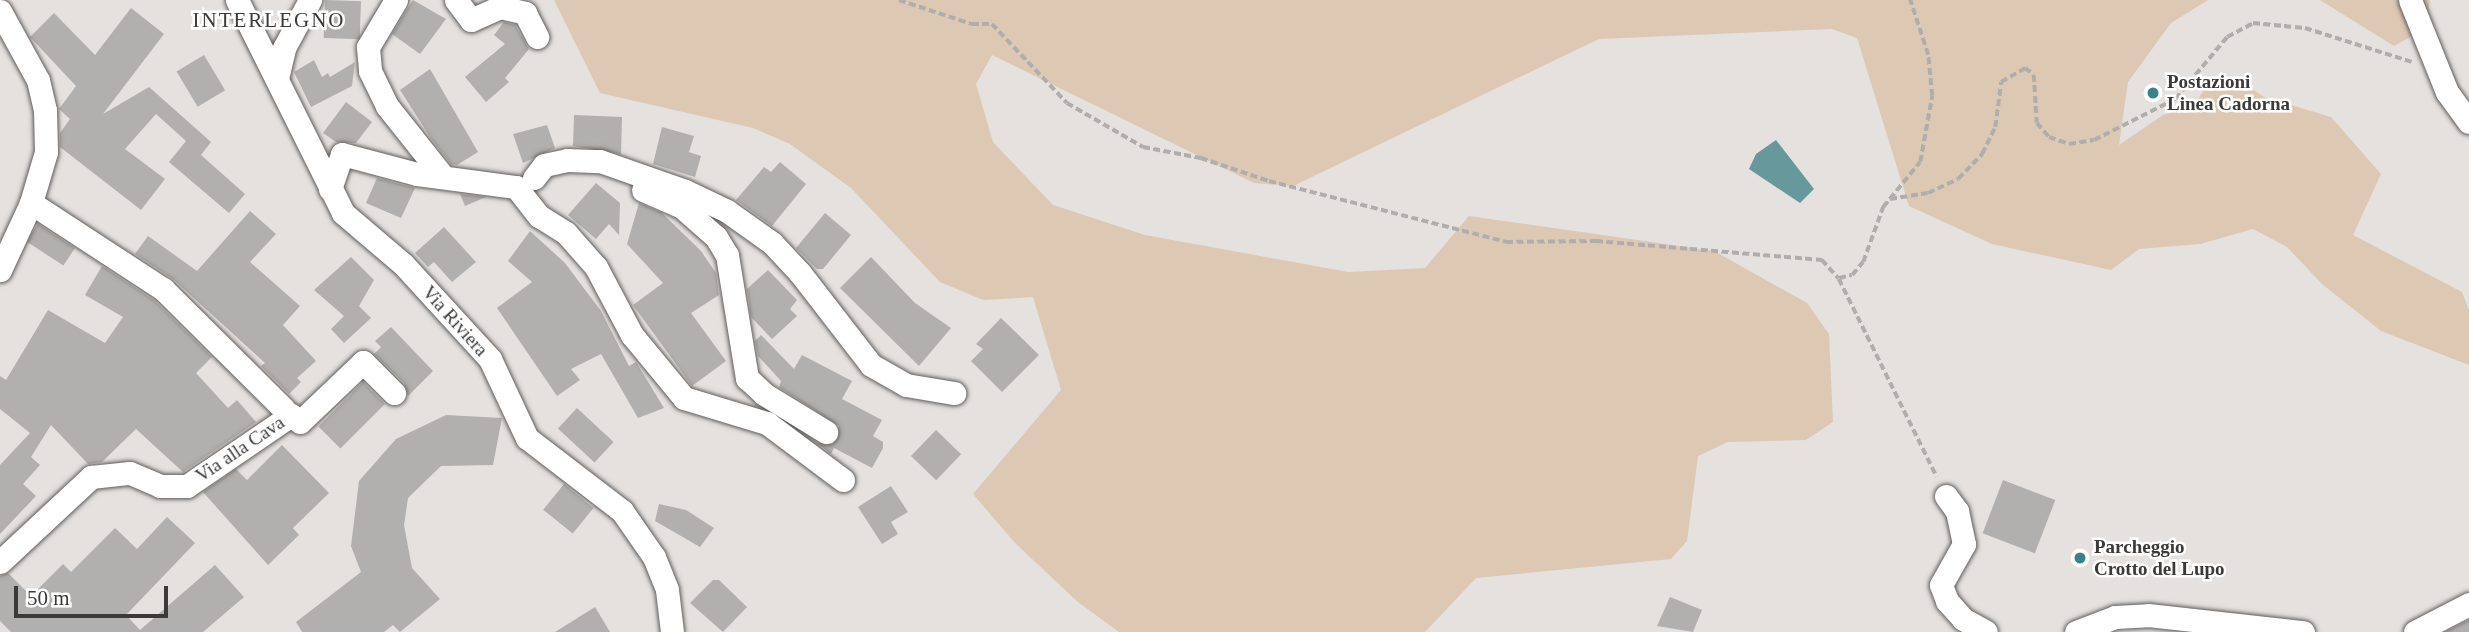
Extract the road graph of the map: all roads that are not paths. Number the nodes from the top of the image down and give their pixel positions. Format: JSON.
{"nodes":[{"id":1,"x":237,"y":0,"type":"edge"},
{"id":2,"x":310,"y":0,"type":"edge"},
{"id":3,"x":396,"y":0,"type":"edge"},
{"id":4,"x":456,"y":0,"type":"edge"},
{"id":5,"x":2410,"y":0,"type":"edge"},
{"id":6,"x":0,"y":11,"type":"edge"},
{"id":7,"x":537,"y":37,"type":"dead end"},
{"id":8,"x":277,"y":79,"type":"junction"},
{"id":9,"x":2469,"y":122,"type":"edge"},
{"id":10,"x":441,"y":174,"type":"junction"},
{"id":11,"x":525,"y":182,"type":"junction"},
{"id":12,"x":330,"y":189,"type":"junction"},
{"id":13,"x":31,"y":203,"type":"junction"},
{"id":14,"x":0,"y":270,"type":"edge"},
{"id":15,"x":394,"y":393,"type":"dead end"},
{"id":16,"x":954,"y":393,"type":"dead end"},
{"id":17,"x":284,"y":409,"type":"dead end"},
{"id":18,"x":826,"y":432,"type":"dead end"},
{"id":19,"x":843,"y":480,"type":"dead end"},
{"id":20,"x":1946,"y":496,"type":"road end"},
{"id":21,"x":0,"y":562,"type":"edge"},
{"id":22,"x":2469,"y":604,"type":"edge"},
{"id":23,"x":1963,"y":625,"type":"edge"},
{"id":24,"x":2079,"y":631,"type":"edge"},
{"id":25,"x":672,"y":632,"type":"edge"},
{"id":26,"x":1986,"y":632,"type":"edge"},
{"id":27,"x":2304,"y":632,"type":"edge"},
{"id":28,"x":2415,"y":632,"type":"edge"}],
"edges":[{"from":1,"to":8,"type":"street","name":"Via Riviera"},
{"from":2,"to":8,"type":"street"},
{"from":3,"to":10,"type":"street"},
{"from":4,"to":7,"type":"street"},
{"from":5,"to":9,"type":"street"},
{"from":6,"to":13,"type":"street"},
{"from":8,"to":12,"type":"street","name":"Via Riviera"},
{"from":10,"to":11,"type":"street"},
{"from":10,"to":12,"type":"street"},
{"from":11,"to":16,"type":"street"},
{"from":11,"to":18,"type":"street"},
{"from":11,"to":19,"type":"street"},
{"from":12,"to":25,"type":"street","name":"Via Riviera"},
{"from":13,"to":14,"type":"street"},
{"from":13,"to":17,"type":"street"},
{"from":15,"to":21,"type":"street","name":"Via alla Cava"},
{"from":20,"to":23,"type":"street"},
{"from":22,"to":28,"type":"street"},
{"from":23,"to":26,"type":"street"},
{"from":24,"to":27,"type":"street"}]}
